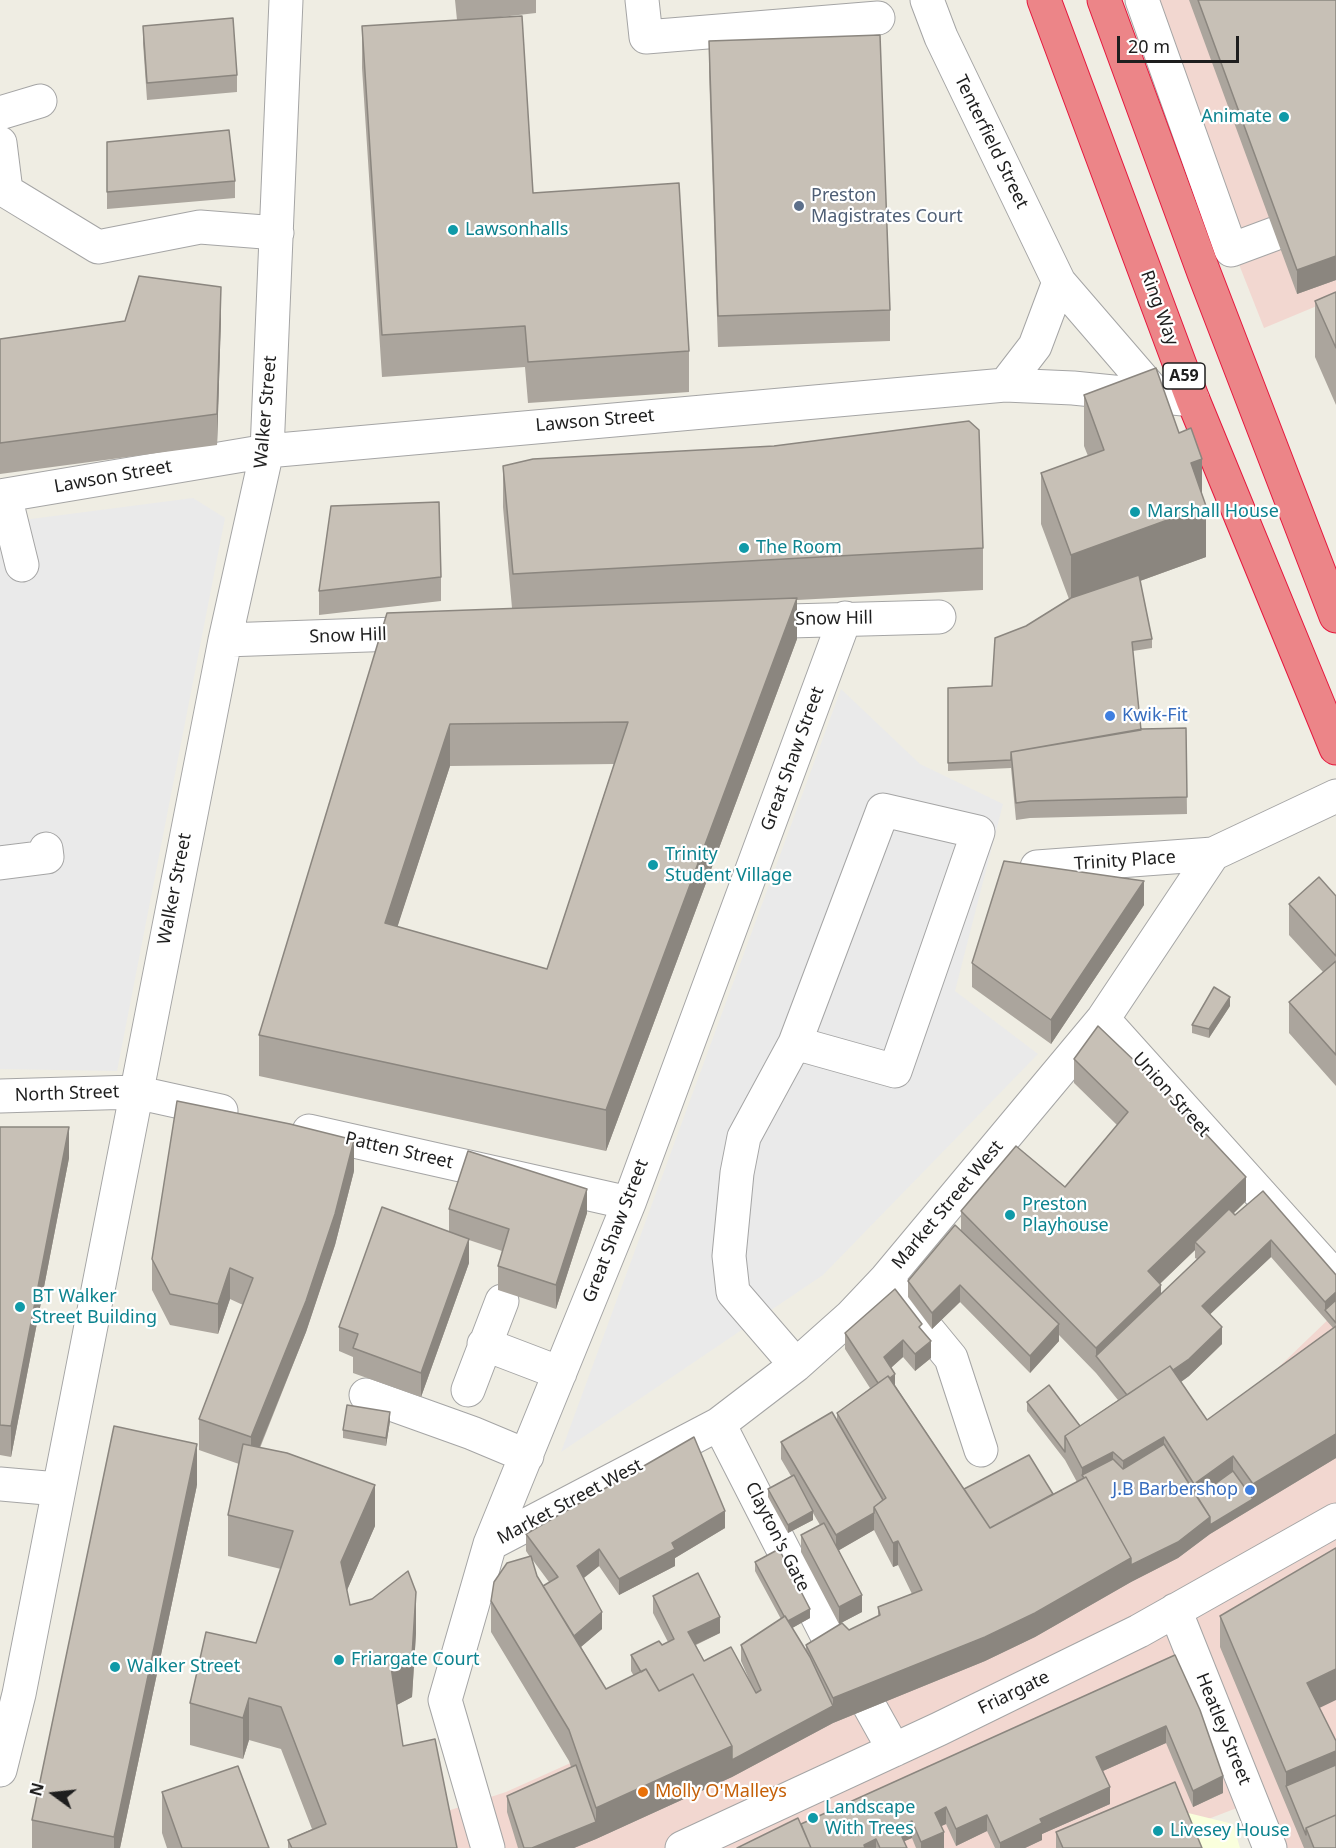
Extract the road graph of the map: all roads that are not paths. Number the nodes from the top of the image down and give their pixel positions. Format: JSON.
{"nodes":[{"id":1,"x":286,"y":0,"type":"edge"},
{"id":2,"x":642,"y":0,"type":"edge"},
{"id":3,"x":927,"y":0,"type":"edge"},
{"id":4,"x":1044,"y":0,"type":"edge"},
{"id":5,"x":1104,"y":0,"type":"edge"},
{"id":6,"x":1142,"y":0,"type":"edge"},
{"id":7,"x":878,"y":18,"type":"dead end"},
{"id":8,"x":40,"y":101,"type":"dead end"},
{"id":9,"x":0,"y":112,"type":"edge"},
{"id":10,"x":0,"y":142,"type":"edge"},
{"id":11,"x":277,"y":233,"type":"junction"},
{"id":12,"x":1274,"y":234,"type":"edge"},
{"id":13,"x":1059,"y":282,"type":"junction"},
{"id":14,"x":1005,"y":385,"type":"junction"},
{"id":15,"x":1159,"y":398,"type":"junction"},
{"id":16,"x":1193,"y":400,"type":"junction"},
{"id":17,"x":267,"y":451,"type":"junction"},
{"id":18,"x":2,"y":496,"type":"edge"},
{"id":19,"x":22,"y":565,"type":"dead end"},
{"id":20,"x":1336,"y":616,"type":"edge"},
{"id":21,"x":939,"y":617,"type":"dead end"},
{"id":22,"x":845,"y":618,"type":"junction"},
{"id":23,"x":726,"y":622,"type":"edge"},
{"id":24,"x":451,"y":632,"type":"edge"},
{"id":25,"x":225,"y":640,"type":"junction"},
{"id":26,"x":1336,"y":747,"type":"edge"},
{"id":27,"x":1336,"y":796,"type":"edge"},
{"id":28,"x":46,"y":849,"type":"dead end"},
{"id":29,"x":1213,"y":854,"type":"junction"},
{"id":30,"x":0,"y":863,"type":"edge"},
{"id":31,"x":1037,"y":867,"type":"edge"},
{"id":32,"x":1103,"y":1019,"type":"junction"},
{"id":33,"x":795,"y":1043,"type":"junction"},
{"id":34,"x":135,"y":1092,"type":"junction"},
{"id":35,"x":0,"y":1096,"type":"edge"},
{"id":36,"x":250,"y":1118,"type":"edge"},
{"id":37,"x":284,"y":1125,"type":"edge"},
{"id":38,"x":629,"y":1203,"type":"junction"},
{"id":39,"x":1336,"y":1278,"type":"edge"},
{"id":40,"x":886,"y":1279,"type":"junction"},
{"id":41,"x":502,"y":1301,"type":"dead end"},
{"id":42,"x":484,"y":1344,"type":"junction"},
{"id":43,"x":796,"y":1365,"type":"junction"},
{"id":44,"x":560,"y":1373,"type":"junction"},
{"id":45,"x":468,"y":1390,"type":"dead end"},
{"id":46,"x":366,"y":1395,"type":"dead end"},
{"id":47,"x":719,"y":1424,"type":"junction"},
{"id":48,"x":981,"y":1450,"type":"dead end"},
{"id":49,"x":527,"y":1456,"type":"junction"},
{"id":50,"x":0,"y":1484,"type":"edge"},
{"id":51,"x":58,"y":1489,"type":"junction"},
{"id":52,"x":1336,"y":1520,"type":"edge"},
{"id":53,"x":490,"y":1544,"type":"junction"},
{"id":54,"x":1175,"y":1610,"type":"junction"},
{"id":55,"x":835,"y":1651,"type":"edge"},
{"id":56,"x":870,"y":1707,"type":"edge"},
{"id":57,"x":894,"y":1750,"type":"junction"},
{"id":58,"x":0,"y":1770,"type":"edge"},
{"id":59,"x":696,"y":1845,"type":"edge"},
{"id":60,"x":488,"y":1848,"type":"edge"},
{"id":61,"x":1270,"y":1848,"type":"edge"}],
"edges":[{"from":1,"to":11,"type":"street","name":"Walker Street"},
{"from":2,"to":7,"type":"street"},
{"from":3,"to":13,"type":"street","name":"Tenterfield Street"},
{"from":4,"to":16,"type":"highway","name":"Ring Way","number":"A59"},
{"from":5,"to":20,"type":"highway"},
{"from":6,"to":12,"type":"street"},
{"from":8,"to":9,"type":"street"},
{"from":10,"to":11,"type":"street"},
{"from":11,"to":17,"type":"street","name":"Walker Street"},
{"from":13,"to":14,"type":"street"},
{"from":13,"to":15,"type":"street","name":"Tenterfield Street"},
{"from":14,"to":15,"type":"street","name":"Lawson Street"},
{"from":14,"to":17,"type":"street","name":"Lawson Street"},
{"from":15,"to":16,"type":"street","name":"Lawson Street"},
{"from":16,"to":26,"type":"highway","name":"Ring Way","number":"A59"},
{"from":17,"to":18,"type":"street","name":"Lawson Street"},
{"from":17,"to":25,"type":"street","name":"Walker Street"},
{"from":18,"to":19,"type":"street"},
{"from":21,"to":22,"type":"street","name":"Snow Hill"},
{"from":22,"to":23,"type":"street","name":"Snow Hill"},
{"from":22,"to":38,"type":"street","name":"Great Shaw Street"},
{"from":24,"to":25,"type":"street","name":"Snow Hill"},
{"from":25,"to":34,"type":"street","name":"Walker Street"},
{"from":27,"to":29,"type":"street"},
{"from":28,"to":30,"type":"street"},
{"from":29,"to":31,"type":"street","name":"Trinity Place"},
{"from":29,"to":32,"type":"street","name":"Market Street West"},
{"from":32,"to":39,"type":"street","name":"Union Street"},
{"from":32,"to":40,"type":"street","name":"Market Street West"},
{"from":33,"to":33,"type":"street"},
{"from":33,"to":43,"type":"street"},
{"from":34,"to":35,"type":"street","name":"North Street"},
{"from":34,"to":36,"type":"street"},
{"from":34,"to":51,"type":"street","name":"Walker Street"},
{"from":37,"to":38,"type":"street","name":"Patten Street"},
{"from":38,"to":44,"type":"street","name":"Great Shaw Street"},
{"from":40,"to":43,"type":"street","name":"Market Street West"},
{"from":40,"to":48,"type":"street"},
{"from":41,"to":42,"type":"street"},
{"from":42,"to":44,"type":"street"},
{"from":42,"to":45,"type":"street"},
{"from":43,"to":47,"type":"street","name":"Market Street West"},
{"from":44,"to":49,"type":"street","name":"Great Shaw Street"},
{"from":46,"to":49,"type":"street"},
{"from":47,"to":53,"type":"street","name":"Market Street West"},
{"from":47,"to":55,"type":"street","name":"Clayton's Gate"},
{"from":49,"to":53,"type":"street","name":"Great Shaw Street"},
{"from":50,"to":51,"type":"street"},
{"from":51,"to":58,"type":"street","name":"Walker Street"},
{"from":52,"to":54,"type":"street","name":"Friargate"},
{"from":53,"to":60,"type":"street","name":"Great Shaw Street"},
{"from":54,"to":57,"type":"street","name":"Friargate"},
{"from":54,"to":61,"type":"street","name":"Heatley Street"},
{"from":56,"to":57,"type":"street"},
{"from":57,"to":59,"type":"street","name":"Friargate"}]}
